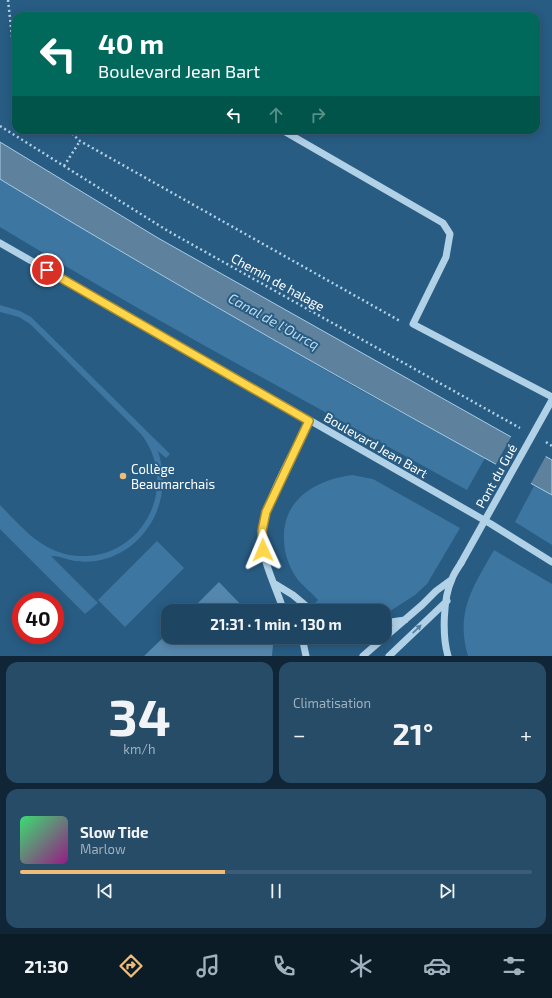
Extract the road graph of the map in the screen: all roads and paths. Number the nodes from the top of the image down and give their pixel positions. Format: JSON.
{"nodes":[{"id":1,"x":8,"y":0,"type":"edge"},
{"id":2,"x":12,"y":37,"type":"edge"},
{"id":3,"x":0,"y":126,"type":"edge"},
{"id":4,"x":12,"y":134,"type":"edge"},
{"id":5,"x":13,"y":134,"type":"edge"},
{"id":6,"x":72,"y":134,"type":"edge"},
{"id":7,"x":289,"y":134,"type":"edge"},
{"id":8,"x":80,"y":141,"type":"junction"},
{"id":9,"x":64,"y":166,"type":"junction"},
{"id":10,"x":0,"y":243,"type":"edge"},
{"id":11,"x":413,"y":324,"type":"junction"},
{"id":12,"x":552,"y":397,"type":"edge"},
{"id":13,"x":552,"y":400,"type":"edge"},
{"id":14,"x":309,"y":421,"type":"junction"},
{"id":15,"x":527,"y":431,"type":"dead end"},
{"id":16,"x":539,"y":439,"type":"dead end"},
{"id":17,"x":552,"y":446,"type":"edge"},
{"id":18,"x":552,"y":562,"type":"edge"},
{"id":19,"x":451,"y":580,"type":"junction"},
{"id":20,"x":275,"y":584,"type":"junction"},
{"id":21,"x":447,"y":600,"type":"junction"},
{"id":22,"x":281,"y":604,"type":"edge"},
{"id":23,"x":303,"y":604,"type":"edge"},
{"id":24,"x":405,"y":620,"type":"junction"},
{"id":25,"x":391,"y":622,"type":"edge"},
{"id":26,"x":303,"y":644,"type":"edge"},
{"id":27,"x":306,"y":656,"type":"edge"},
{"id":28,"x":363,"y":656,"type":"edge"},
{"id":29,"x":389,"y":656,"type":"edge"},
{"id":30,"x":448,"y":656,"type":"edge"}],
"edges":[{"from":1,"to":2,"type":"path"},
{"from":3,"to":4,"type":"path","name":"Chemin de halage"},
{"from":5,"to":9,"type":"path","name":"Chemin de halage"},
{"from":6,"to":8,"type":"path"},
{"from":7,"to":11,"type":"street"},
{"from":8,"to":9,"type":"path"},
{"from":8,"to":11,"type":"path"},
{"from":9,"to":15,"type":"path","name":"Chemin de halage"},
{"from":10,"to":14,"type":"street","name":"Boulevard Jean Bart"},
{"from":11,"to":12,"type":"street"},
{"from":13,"to":19,"type":"street","name":"Pont du Gué","bridge":true},
{"from":14,"to":18,"type":"street","name":"Boulevard Jean Bart"},
{"from":14,"to":20,"type":"street"},
{"from":16,"to":17,"type":"path"},
{"from":19,"to":21,"type":"street"},
{"from":19,"to":24,"type":"street"},
{"from":20,"to":22,"type":"street"},
{"from":20,"to":23,"type":"street"},
{"from":29,"to":21,"type":"street","one_way":true},
{"from":21,"to":30,"type":"street"},
{"from":24,"to":25,"type":"street"},
{"from":24,"to":28,"type":"street"},
{"from":26,"to":27,"type":"street"}]}
